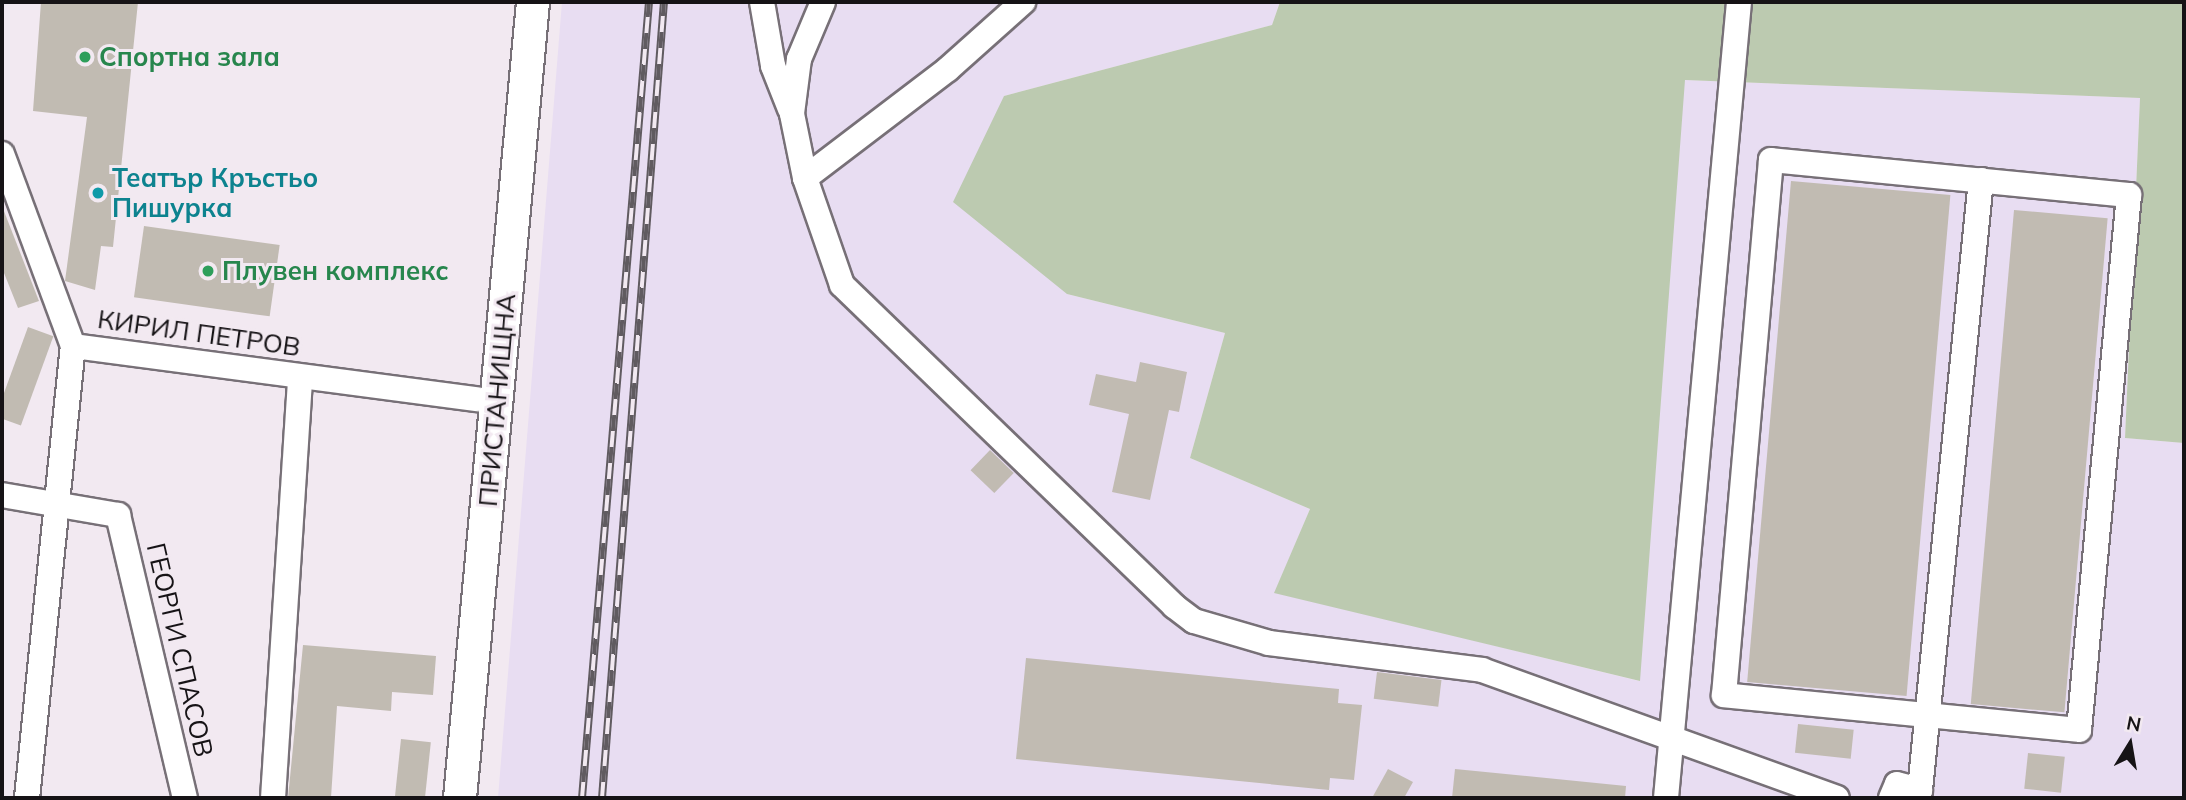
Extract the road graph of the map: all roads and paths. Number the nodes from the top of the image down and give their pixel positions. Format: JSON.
{"nodes":[{"id":1,"x":513,"y":2,"type":"edge"},
{"id":2,"x":533,"y":2,"type":"edge"},
{"id":3,"x":762,"y":2,"type":"edge"},
{"id":4,"x":822,"y":2,"type":"edge"},
{"id":5,"x":1023,"y":2,"type":"edge"},
{"id":6,"x":1739,"y":2,"type":"edge"},
{"id":7,"x":792,"y":114,"type":"junction"},
{"id":8,"x":2,"y":154,"type":"edge"},
{"id":9,"x":805,"y":178,"type":"junction"},
{"id":10,"x":1981,"y":180,"type":"junction"},
{"id":11,"x":74,"y":346,"type":"junction"},
{"id":12,"x":300,"y":377,"type":"junction"},
{"id":13,"x":478,"y":399,"type":"junction"},
{"id":14,"x":2,"y":495,"type":"edge"},
{"id":15,"x":53,"y":504,"type":"junction"},
{"id":16,"x":1928,"y":715,"type":"junction"},
{"id":17,"x":1672,"y":740,"type":"junction"},
{"id":18,"x":27,"y":798,"type":"edge"},
{"id":19,"x":185,"y":798,"type":"edge"},
{"id":20,"x":273,"y":798,"type":"edge"},
{"id":21,"x":443,"y":798,"type":"edge"},
{"id":22,"x":460,"y":798,"type":"edge"},
{"id":23,"x":1666,"y":798,"type":"edge"},
{"id":24,"x":1836,"y":798,"type":"edge"},
{"id":25,"x":1891,"y":798,"type":"edge"}],
"edges":[{"from":1,"to":13,"type":"main road","name":"ПРИСТАНИЩНА"},
{"from":2,"to":22,"type":"main road","name":"ПРИСТАНИЩНА"},
{"from":3,"to":7,"type":"street"},
{"from":4,"to":7,"type":"street"},
{"from":5,"to":9,"type":"street"},
{"from":6,"to":17,"type":"street"},
{"from":7,"to":9,"type":"street"},
{"from":8,"to":11,"type":"street","name":"КИРИЛ ПЕТРОВ"},
{"from":9,"to":17,"type":"street"},
{"from":10,"to":16,"type":"street"},
{"from":10,"to":16,"type":"street"},
{"from":10,"to":16,"type":"street"},
{"from":11,"to":12,"type":"street","name":"КИРИЛ ПЕТРОВ"},
{"from":11,"to":15,"type":"street"},
{"from":12,"to":13,"type":"street","name":"КИРИЛ ПЕТРОВ"},
{"from":12,"to":20,"type":"street"},
{"from":13,"to":21,"type":"main road","name":"ПРИСТАНИЩНА"},
{"from":14,"to":15,"type":"street"},
{"from":15,"to":18,"type":"street"},
{"from":15,"to":19,"type":"street","name":"ГЕОРГИ СПАСОВ"},
{"from":16,"to":25,"type":"street"},
{"from":17,"to":23,"type":"street"},
{"from":17,"to":24,"type":"street"}]}
